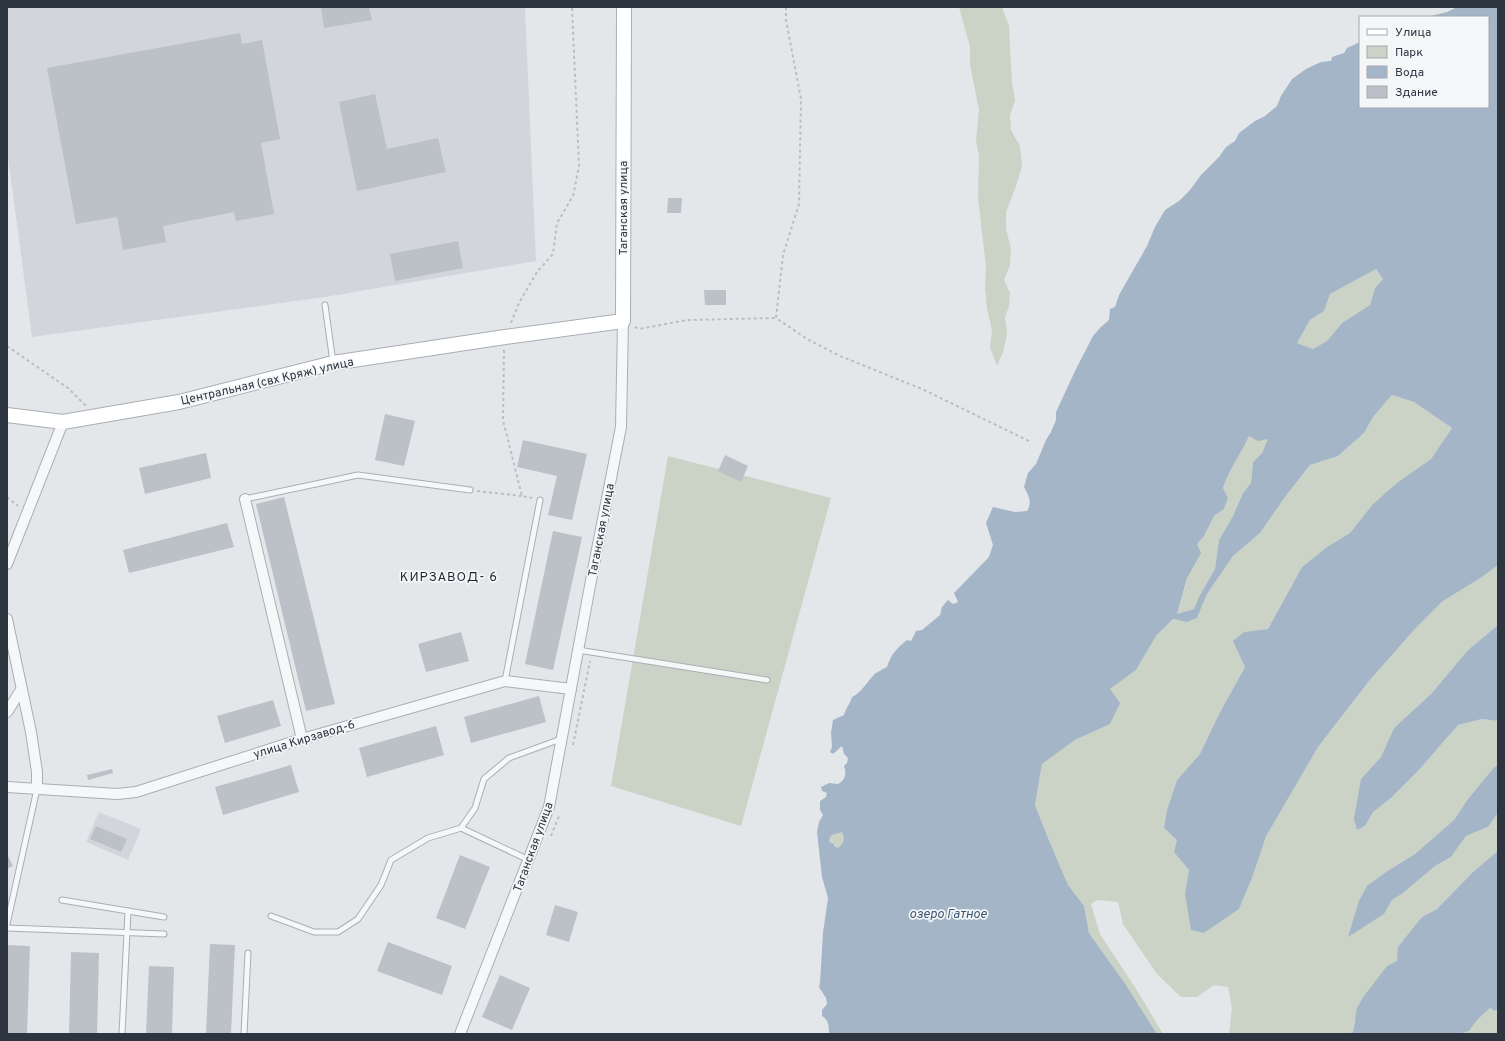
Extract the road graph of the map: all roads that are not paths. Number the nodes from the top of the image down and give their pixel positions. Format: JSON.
{"nodes":[{"id":1,"x":624,"y":7,"type":"edge"},
{"id":2,"x":325,"y":305,"type":"dead end"},
{"id":3,"x":623,"y":321,"type":"junction"},
{"id":4,"x":333,"y":363,"type":"junction"},
{"id":5,"x":7,"y":415,"type":"edge"},
{"id":6,"x":63,"y":422,"type":"junction"},
{"id":7,"x":470,"y":490,"type":"road end"},
{"id":8,"x":245,"y":499,"type":"joint"},
{"id":9,"x":540,"y":500,"type":"road end"},
{"id":10,"x":7,"y":564,"type":"edge"},
{"id":11,"x":7,"y":619,"type":"edge"},
{"id":12,"x":578,"y":650,"type":"junction"},
{"id":13,"x":767,"y":680,"type":"dead end"},
{"id":14,"x":505,"y":681,"type":"junction"},
{"id":15,"x":571,"y":689,"type":"junction"},
{"id":16,"x":21,"y":690,"type":"junction"},
{"id":17,"x":7,"y":712,"type":"edge"},
{"id":18,"x":302,"y":739,"type":"junction"},
{"id":19,"x":562,"y":739,"type":"junction"},
{"id":20,"x":7,"y":786,"type":"edge"},
{"id":21,"x":37,"y":789,"type":"junction"},
{"id":22,"x":461,"y":828,"type":"junction"},
{"id":23,"x":529,"y":860,"type":"junction"},
{"id":24,"x":62,"y":900,"type":"dead end"},
{"id":25,"x":128,"y":911,"type":"junction"},
{"id":26,"x":271,"y":916,"type":"dead end"},
{"id":27,"x":164,"y":917,"type":"dead end"},
{"id":28,"x":7,"y":924,"type":"edge"},
{"id":29,"x":7,"y":928,"type":"edge"},
{"id":30,"x":127,"y":932,"type":"junction"},
{"id":31,"x":164,"y":934,"type":"dead end"},
{"id":32,"x":248,"y":953,"type":"dead end"},
{"id":33,"x":122,"y":1034,"type":"edge"},
{"id":34,"x":244,"y":1034,"type":"edge"},
{"id":35,"x":460,"y":1034,"type":"edge"}],
"edges":[{"from":1,"to":3,"type":"main road","name":"Таганская улица"},
{"from":2,"to":4,"type":"lane"},
{"from":3,"to":4,"type":"main road","name":"Центральная (свх Кряж) улица"},
{"from":3,"to":12,"type":"street","name":"Таганская улица"},
{"from":4,"to":6,"type":"main road","name":"Центральная (свх Кряж) улица"},
{"from":5,"to":6,"type":"main road","name":"Центральная (свх Кряж) улица"},
{"from":6,"to":10,"type":"street"},
{"from":7,"to":8,"type":"lane"},
{"from":8,"to":18,"type":"street"},
{"from":9,"to":14,"type":"lane"},
{"from":11,"to":16,"type":"street"},
{"from":12,"to":13,"type":"lane"},
{"from":12,"to":15,"type":"street","name":"Таганская улица"},
{"from":14,"to":15,"type":"street","name":"улица Кирзавод-6"},
{"from":14,"to":18,"type":"street","name":"улица Кирзавод-6"},
{"from":15,"to":19,"type":"street","name":"Таганская улица"},
{"from":16,"to":17,"type":"street"},
{"from":16,"to":21,"type":"street"},
{"from":18,"to":21,"type":"street","name":"улица Кирзавод-6"},
{"from":19,"to":22,"type":"lane"},
{"from":19,"to":23,"type":"street","name":"Таганская улица"},
{"from":20,"to":21,"type":"street","name":"улица Кирзавод-6"},
{"from":21,"to":28,"type":"lane"},
{"from":22,"to":23,"type":"lane"},
{"from":22,"to":26,"type":"lane"},
{"from":23,"to":35,"type":"street","name":"Таганская улица"},
{"from":24,"to":25,"type":"lane"},
{"from":25,"to":27,"type":"lane"},
{"from":25,"to":30,"type":"lane"},
{"from":29,"to":30,"type":"lane"},
{"from":30,"to":31,"type":"lane"},
{"from":30,"to":33,"type":"lane"},
{"from":32,"to":34,"type":"lane"}]}
